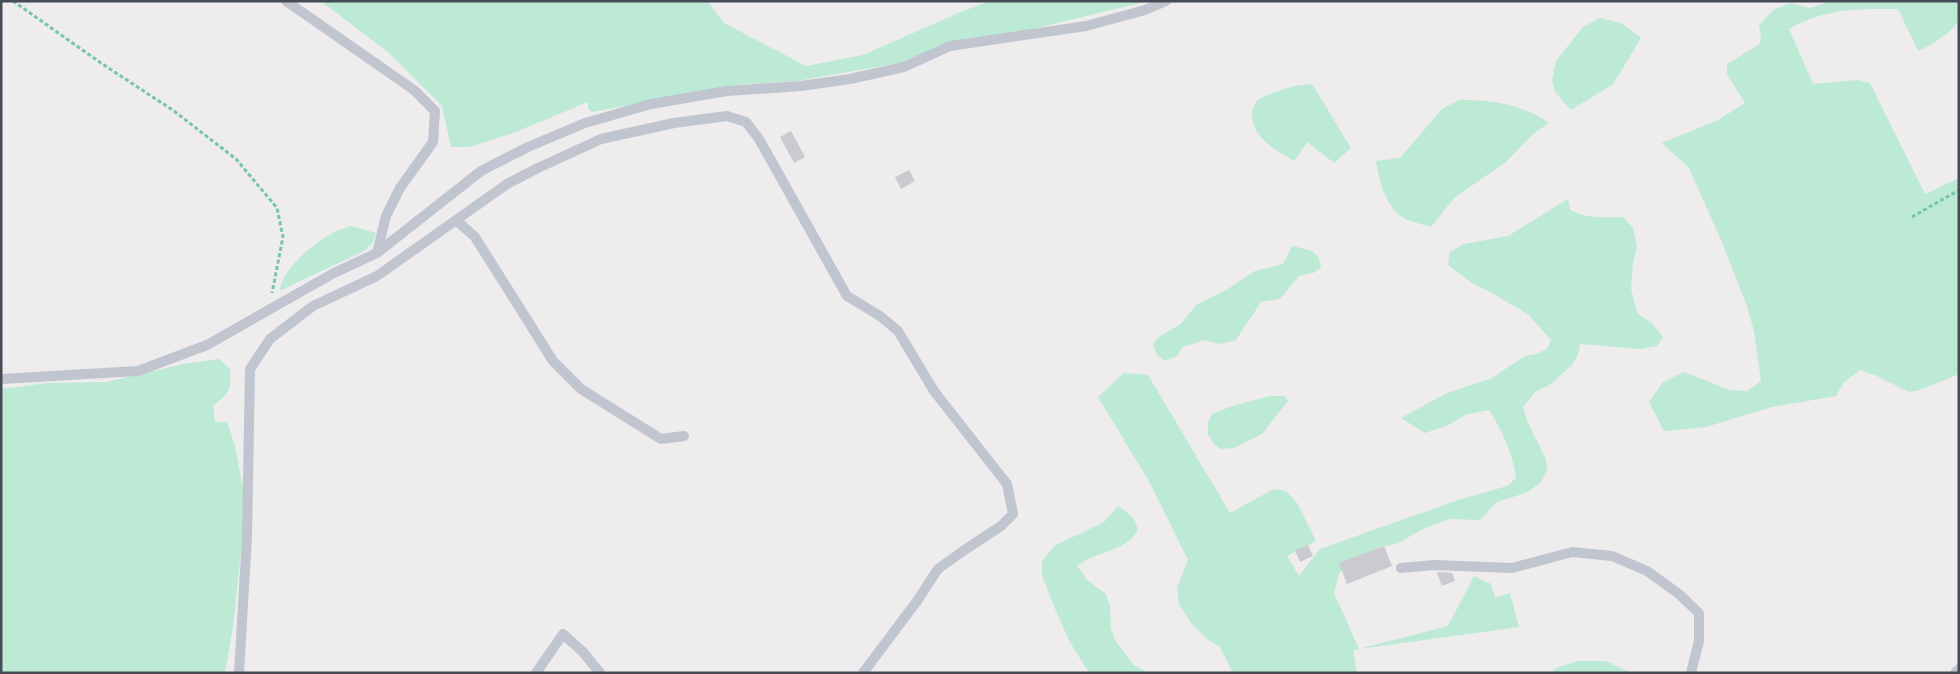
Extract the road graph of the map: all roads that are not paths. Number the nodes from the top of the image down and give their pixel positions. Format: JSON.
{"nodes":[{"id":1,"x":286,"y":1,"type":"edge"},
{"id":2,"x":1166,"y":1,"type":"edge"},
{"id":3,"x":456,"y":220,"type":"junction"},
{"id":4,"x":377,"y":254,"type":"junction"},
{"id":5,"x":1,"y":380,"type":"edge"},
{"id":6,"x":684,"y":436,"type":"dead end"},
{"id":7,"x":1401,"y":568,"type":"dead end"},
{"id":8,"x":1959,"y":669,"type":"edge"},
{"id":9,"x":239,"y":673,"type":"edge"},
{"id":10,"x":536,"y":673,"type":"edge"},
{"id":11,"x":600,"y":673,"type":"edge"},
{"id":12,"x":863,"y":673,"type":"edge"},
{"id":13,"x":1691,"y":673,"type":"edge"},
{"id":14,"x":1956,"y":673,"type":"edge"}],
"edges":[{"from":1,"to":4,"type":"lane"},
{"from":2,"to":4,"type":"lane"},
{"from":3,"to":6,"type":"lane"},
{"from":3,"to":9,"type":"lane"},
{"from":3,"to":12,"type":"lane"},
{"from":4,"to":5,"type":"lane"},
{"from":7,"to":13,"type":"lane"},
{"from":8,"to":14,"type":"lane"},
{"from":10,"to":11,"type":"lane"}]}
